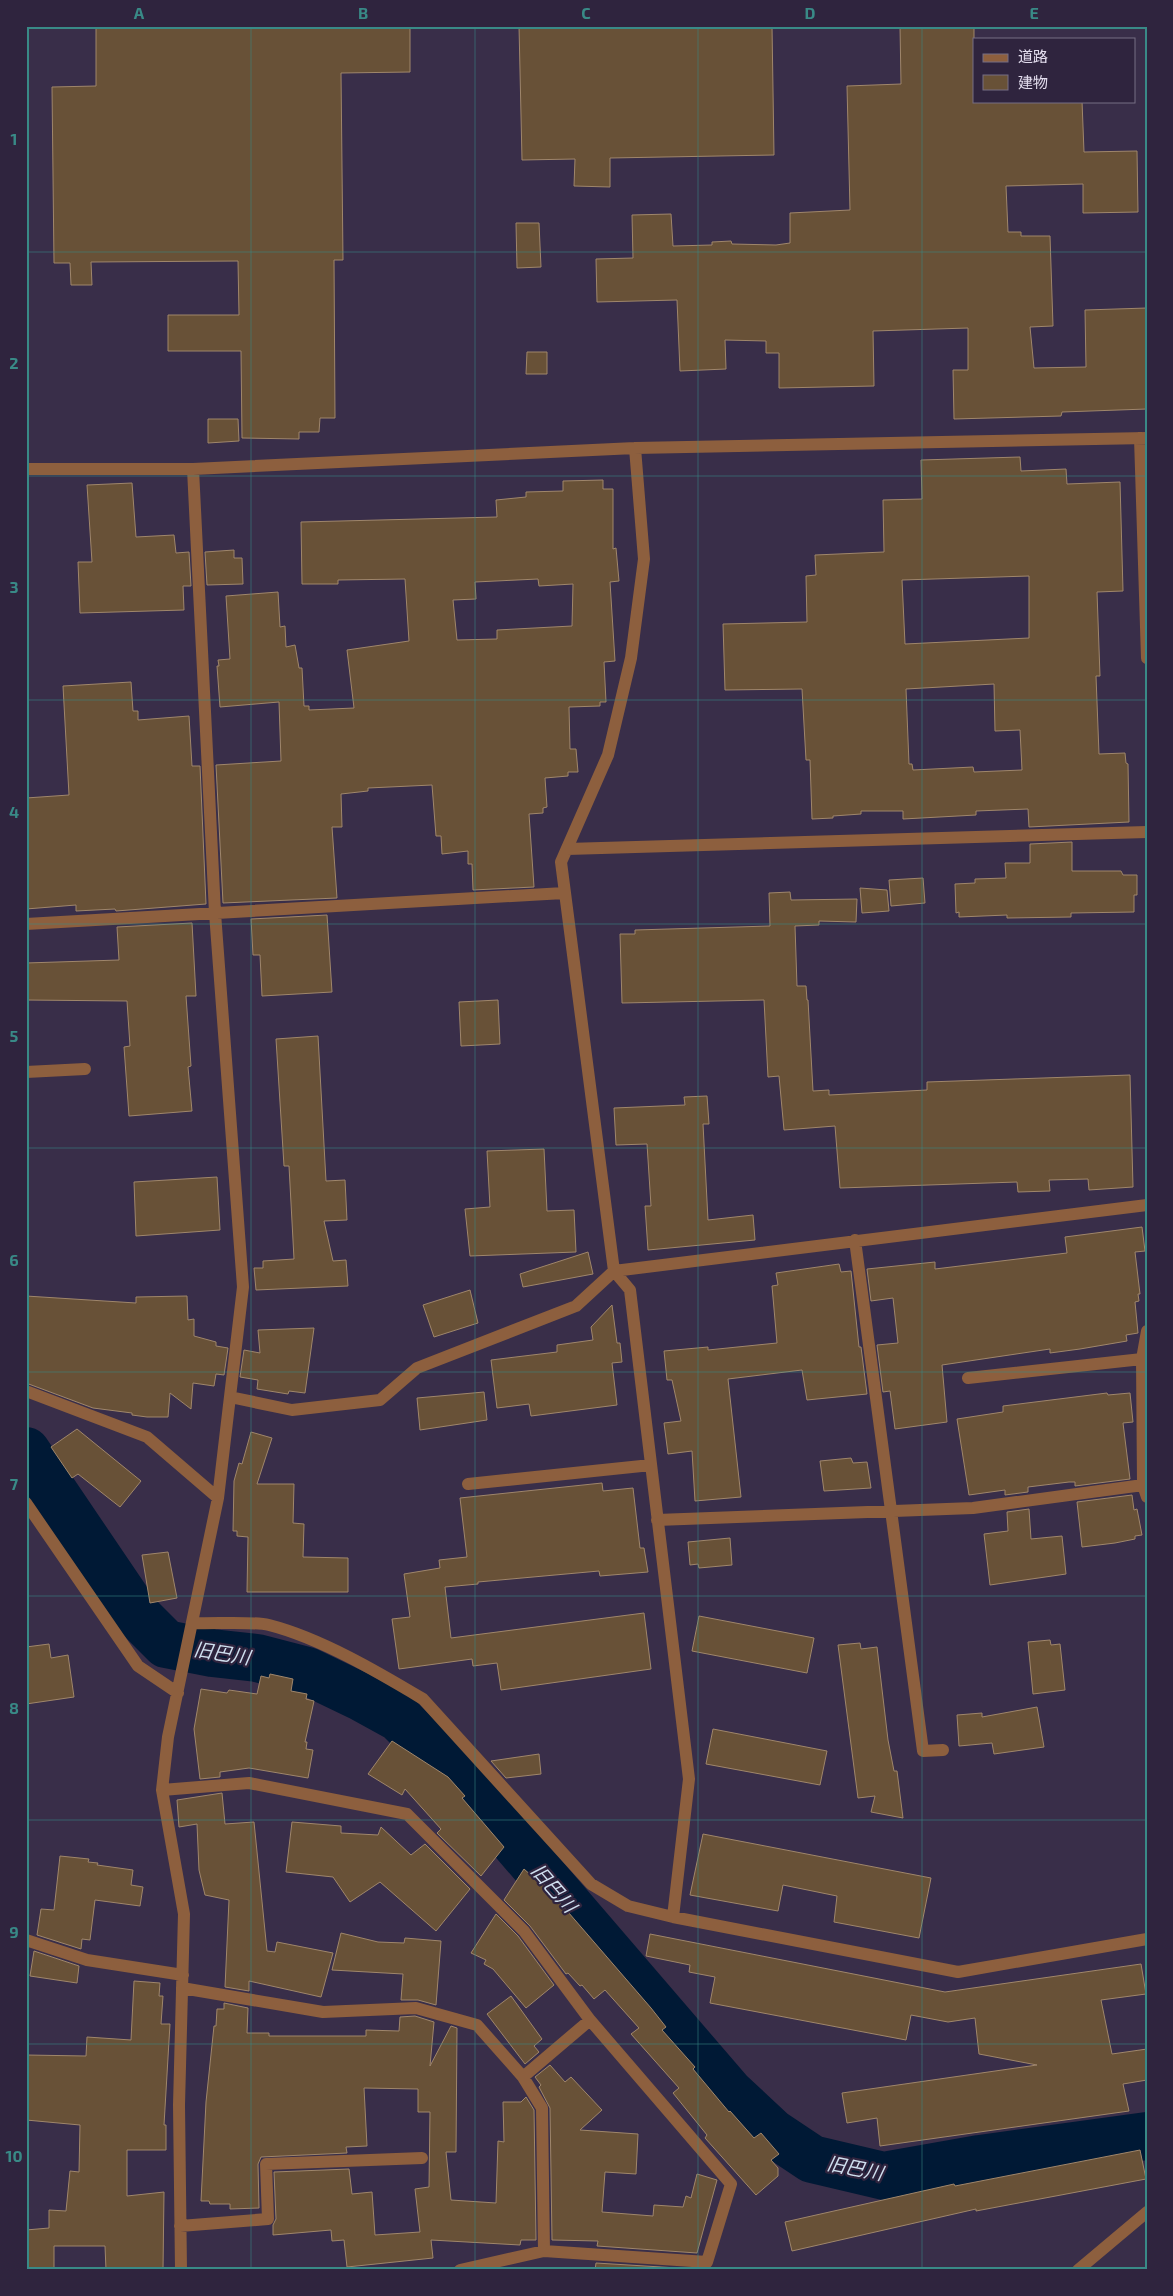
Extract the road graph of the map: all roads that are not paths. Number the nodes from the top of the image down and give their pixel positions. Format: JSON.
{"nodes":[{"id":1,"x":1143,"y":438,"type":"edge"},
{"id":2,"x":635,"y":448,"type":"junction"},
{"id":3,"x":26,"y":469,"type":"edge"},
{"id":4,"x":193,"y":469,"type":"junction"},
{"id":5,"x":1147,"y":658,"type":"edge"},
{"id":6,"x":1147,"y":832,"type":"edge"},
{"id":7,"x":567,"y":850,"type":"junction"},
{"id":8,"x":564,"y":893,"type":"junction"},
{"id":9,"x":215,"y":913,"type":"junction"},
{"id":10,"x":26,"y":924,"type":"edge"},
{"id":11,"x":85,"y":1069,"type":"dead end"},
{"id":12,"x":26,"y":1072,"type":"edge"},
{"id":13,"x":1147,"y":1205,"type":"edge"},
{"id":14,"x":856,"y":1240,"type":"junction"},
{"id":15,"x":614,"y":1271,"type":"junction"},
{"id":16,"x":1147,"y":1331,"type":"edge"},
{"id":17,"x":1142,"y":1359,"type":"junction"},
{"id":18,"x":968,"y":1378,"type":"dead end"},
{"id":19,"x":26,"y":1391,"type":"edge"},
{"id":20,"x":230,"y":1397,"type":"junction"},
{"id":21,"x":651,"y":1465,"type":"junction"},
{"id":22,"x":468,"y":1484,"type":"dead end"},
{"id":23,"x":1145,"y":1491,"type":"edge"},
{"id":24,"x":218,"y":1498,"type":"junction"},
{"id":25,"x":26,"y":1503,"type":"edge"},
{"id":26,"x":890,"y":1511,"type":"junction"},
{"id":27,"x":657,"y":1520,"type":"junction"},
{"id":28,"x":193,"y":1623,"type":"junction"},
{"id":29,"x":178,"y":1693,"type":"junction"},
{"id":30,"x":943,"y":1750,"type":"dead end"},
{"id":31,"x":162,"y":1790,"type":"junction"},
{"id":32,"x":673,"y":1917,"type":"junction"},
{"id":33,"x":1147,"y":1939,"type":"edge"},
{"id":34,"x":26,"y":1940,"type":"edge"},
{"id":35,"x":183,"y":1974,"type":"junction"},
{"id":36,"x":182,"y":1988,"type":"junction"},
{"id":37,"x":590,"y":2020,"type":"junction"},
{"id":38,"x":523,"y":2077,"type":"junction"},
{"id":39,"x":422,"y":2158,"type":"dead end"},
{"id":40,"x":1147,"y":2212,"type":"edge"},
{"id":41,"x":180,"y":2226,"type":"junction"},
{"id":42,"x":544,"y":2251,"type":"junction"},
{"id":43,"x":656,"y":2264,"type":"edge"},
{"id":44,"x":181,"y":2270,"type":"edge"},
{"id":45,"x":460,"y":2270,"type":"edge"},
{"id":46,"x":1078,"y":2270,"type":"edge"}],
"edges":[{"from":1,"to":2,"type":"street"},
{"from":1,"to":5,"type":"street"},
{"from":2,"to":4,"type":"street"},
{"from":2,"to":7,"type":"street"},
{"from":3,"to":4,"type":"street"},
{"from":4,"to":9,"type":"street"},
{"from":6,"to":7,"type":"street"},
{"from":7,"to":8,"type":"street"},
{"from":8,"to":9,"type":"street"},
{"from":8,"to":15,"type":"street"},
{"from":9,"to":10,"type":"street"},
{"from":9,"to":20,"type":"street"},
{"from":11,"to":12,"type":"street"},
{"from":13,"to":14,"type":"street"},
{"from":14,"to":15,"type":"street"},
{"from":14,"to":26,"type":"street"},
{"from":15,"to":20,"type":"street"},
{"from":15,"to":21,"type":"street"},
{"from":16,"to":17,"type":"street"},
{"from":17,"to":18,"type":"street"},
{"from":17,"to":23,"type":"street"},
{"from":19,"to":24,"type":"street"},
{"from":20,"to":24,"type":"street"},
{"from":21,"to":22,"type":"street"},
{"from":21,"to":27,"type":"street"},
{"from":23,"to":26,"type":"street"},
{"from":24,"to":28,"type":"street"},
{"from":25,"to":29,"type":"street"},
{"from":26,"to":27,"type":"street"},
{"from":26,"to":30,"type":"street"},
{"from":27,"to":32,"type":"street"},
{"from":28,"to":29,"type":"street"},
{"from":28,"to":32,"type":"street"},
{"from":29,"to":31,"type":"street"},
{"from":31,"to":35,"type":"street"},
{"from":31,"to":37,"type":"street"},
{"from":32,"to":33,"type":"street"},
{"from":34,"to":35,"type":"street"},
{"from":35,"to":36,"type":"street"},
{"from":36,"to":38,"type":"street"},
{"from":36,"to":41,"type":"street"},
{"from":37,"to":38,"type":"street"},
{"from":37,"to":43,"type":"street"},
{"from":38,"to":42,"type":"street"},
{"from":39,"to":41,"type":"street"},
{"from":40,"to":46,"type":"street"},
{"from":41,"to":44,"type":"street"},
{"from":42,"to":43,"type":"street"},
{"from":42,"to":45,"type":"street"}]}
